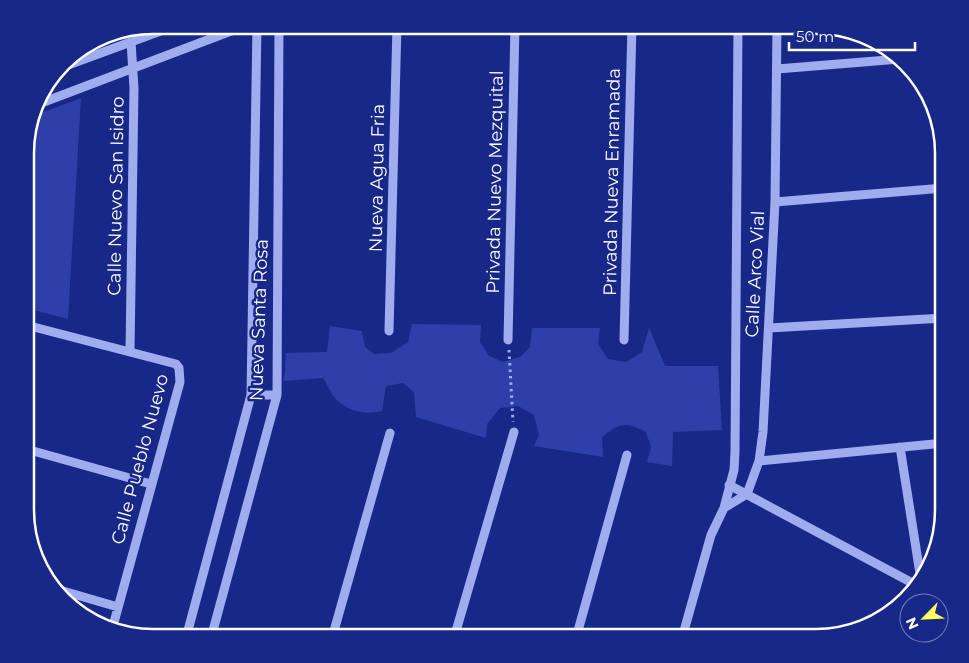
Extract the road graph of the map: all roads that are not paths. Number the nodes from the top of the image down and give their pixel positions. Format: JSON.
{"nodes":[{"id":1,"x":153,"y":34,"type":"edge"},
{"id":2,"x":224,"y":34,"type":"edge"},
{"id":3,"x":257,"y":34,"type":"edge"},
{"id":4,"x":279,"y":34,"type":"edge"},
{"id":5,"x":397,"y":34,"type":"edge"},
{"id":6,"x":515,"y":34,"type":"edge"},
{"id":7,"x":632,"y":34,"type":"edge"},
{"id":8,"x":738,"y":34,"type":"edge"},
{"id":9,"x":777,"y":34,"type":"edge"},
{"id":10,"x":131,"y":42,"type":"junction"},
{"id":11,"x":891,"y":60,"type":"edge"},
{"id":12,"x":74,"y":63,"type":"edge"},
{"id":13,"x":777,"y":69,"type":"junction"},
{"id":14,"x":133,"y":70,"type":"junction"},
{"id":15,"x":45,"y":103,"type":"edge"},
{"id":16,"x":935,"y":189,"type":"edge"},
{"id":17,"x":775,"y":202,"type":"junction"},
{"id":18,"x":935,"y":319,"type":"edge"},
{"id":19,"x":34,"y":327,"type":"edge"},
{"id":20,"x":769,"y":328,"type":"junction"},
{"id":21,"x":390,"y":331,"type":"dead end"},
{"id":22,"x":508,"y":340,"type":"road end"},
{"id":23,"x":624,"y":340,"type":"dead end"},
{"id":24,"x":130,"y":351,"type":"junction"},
{"id":25,"x":251,"y":395,"type":"junction"},
{"id":26,"x":277,"y":395,"type":"junction"},
{"id":27,"x":514,"y":432,"type":"road end"},
{"id":28,"x":390,"y":433,"type":"dead end"},
{"id":29,"x":935,"y":444,"type":"edge"},
{"id":30,"x":900,"y":447,"type":"junction"},
{"id":31,"x":34,"y":451,"type":"edge"},
{"id":32,"x":627,"y":455,"type":"dead end"},
{"id":33,"x":759,"y":461,"type":"junction"},
{"id":34,"x":151,"y":484,"type":"junction"},
{"id":35,"x":729,"y":485,"type":"junction"},
{"id":36,"x":747,"y":494,"type":"junction"},
{"id":37,"x":724,"y":508,"type":"junction"},
{"id":38,"x":919,"y":569,"type":"edge"},
{"id":39,"x":911,"y":582,"type":"edge"},
{"id":40,"x":68,"y":593,"type":"edge"},
{"id":41,"x":118,"y":606,"type":"junction"},
{"id":42,"x":114,"y":623,"type":"edge"},
{"id":43,"x":188,"y":629,"type":"edge"},
{"id":44,"x":213,"y":629,"type":"edge"},
{"id":45,"x":335,"y":629,"type":"edge"},
{"id":46,"x":457,"y":629,"type":"edge"},
{"id":47,"x":579,"y":629,"type":"edge"},
{"id":48,"x":685,"y":629,"type":"edge"}],
"edges":[{"from":1,"to":10,"type":"street"},
{"from":2,"to":14,"type":"street"},
{"from":3,"to":25,"type":"street","name":"Nueva Santa Rosa"},
{"from":4,"to":26,"type":"street","name":"Nueva Santa Rosa"},
{"from":5,"to":21,"type":"street","name":"Nueva Agua Fria"},
{"from":6,"to":22,"type":"street","name":"Privada Nuevo Mezquital"},
{"from":7,"to":23,"type":"street","name":"Privada Nueva Enramada"},
{"from":8,"to":35,"type":"street","name":"Calle Arco Vial"},
{"from":9,"to":13,"type":"street","name":"Calle Arco Vial"},
{"from":10,"to":12,"type":"street"},
{"from":10,"to":14,"type":"street","name":"Calle Nuevo San Isidro"},
{"from":11,"to":13,"type":"street"},
{"from":13,"to":17,"type":"street","name":"Calle Arco Vial"},
{"from":14,"to":15,"type":"street"},
{"from":14,"to":24,"type":"street","name":"Calle Nuevo San Isidro"},
{"from":16,"to":17,"type":"street"},
{"from":17,"to":20,"type":"street","name":"Calle Arco Vial"},
{"from":18,"to":20,"type":"street"},
{"from":19,"to":24,"type":"street","name":"Calle Pueblo Nuevo"},
{"from":20,"to":33,"type":"street","name":"Calle Arco Vial"},
{"from":24,"to":34,"type":"street","name":"Calle Pueblo Nuevo"},
{"from":25,"to":26,"type":"street"},
{"from":25,"to":43,"type":"street","name":"Nueva Santa Rosa"},
{"from":26,"to":44,"type":"street","name":"Nueva Santa Rosa"},
{"from":27,"to":46,"type":"street"},
{"from":28,"to":45,"type":"street"},
{"from":29,"to":30,"type":"street"},
{"from":30,"to":33,"type":"street"},
{"from":30,"to":38,"type":"street"},
{"from":31,"to":34,"type":"street"},
{"from":32,"to":47,"type":"street"},
{"from":33,"to":36,"type":"street","name":"Calle Arco Vial"},
{"from":34,"to":41,"type":"street","name":"Calle Pueblo Nuevo"},
{"from":35,"to":36,"type":"street"},
{"from":35,"to":37,"type":"street","name":"Calle Arco Vial"},
{"from":36,"to":37,"type":"street"},
{"from":36,"to":39,"type":"street"},
{"from":37,"to":48,"type":"street","name":"Calle Arco Vial"},
{"from":40,"to":41,"type":"street"},
{"from":41,"to":42,"type":"street","name":"Calle Pueblo Nuevo"}]}
